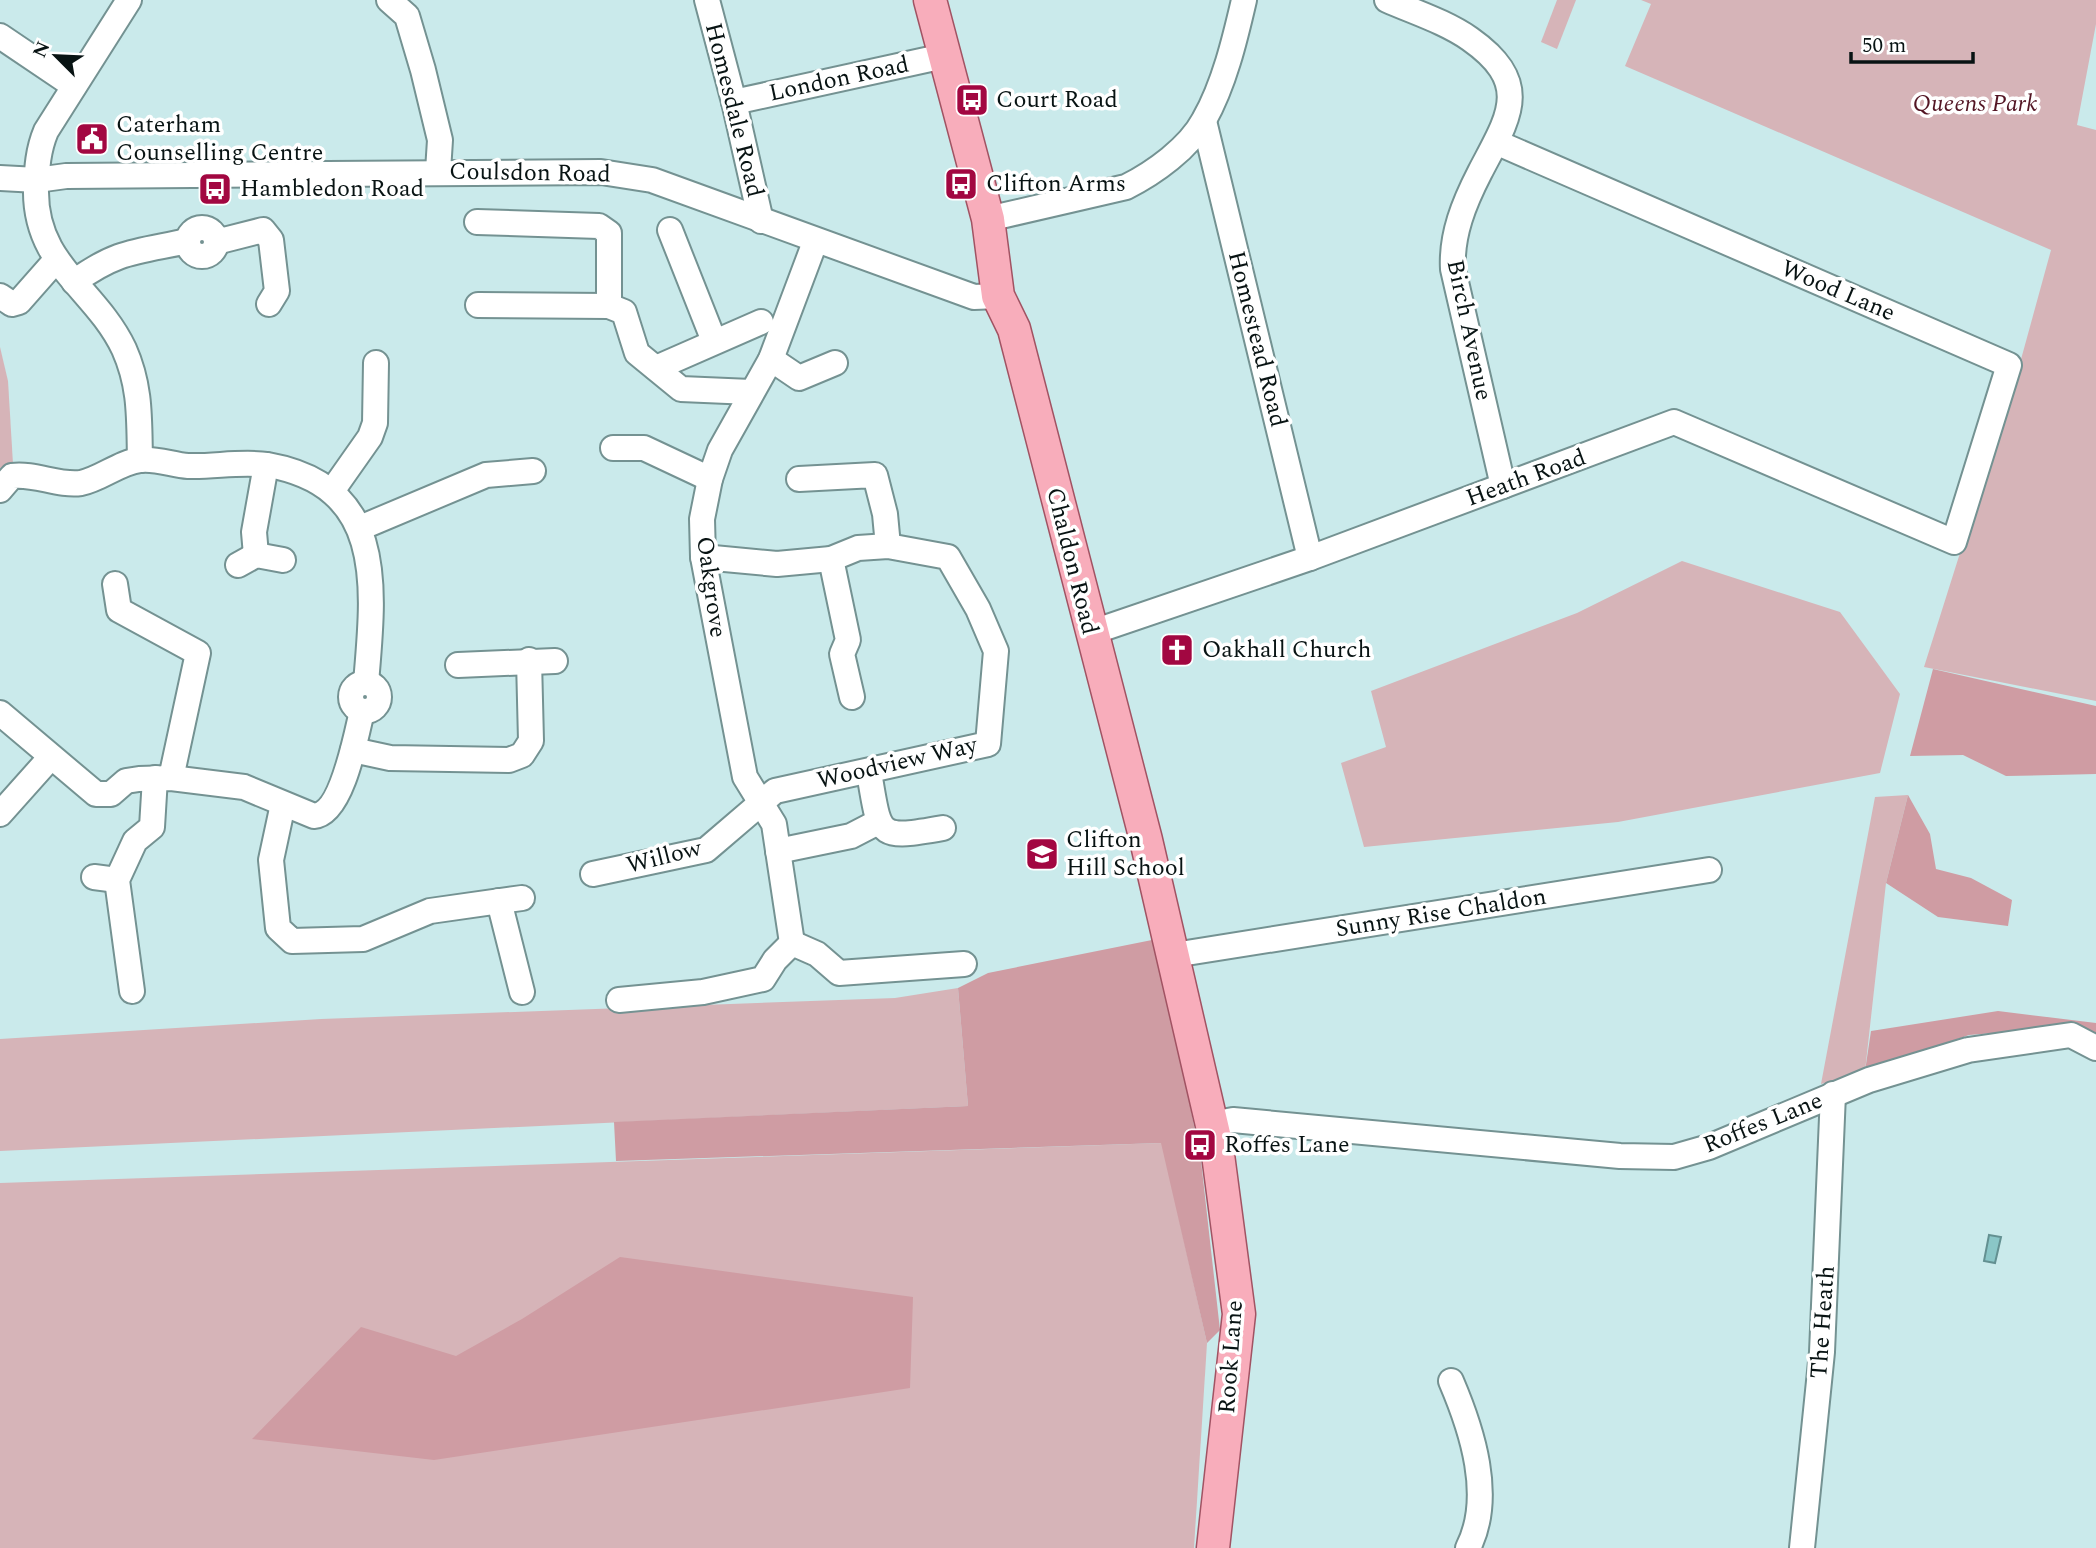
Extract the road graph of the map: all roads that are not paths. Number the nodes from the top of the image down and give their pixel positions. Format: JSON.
{"nodes":[{"id":1,"x":129,"y":0,"type":"edge"},
{"id":2,"x":389,"y":0,"type":"edge"},
{"id":3,"x":707,"y":0,"type":"edge"},
{"id":4,"x":930,"y":0,"type":"edge"},
{"id":5,"x":1244,"y":0,"type":"edge"},
{"id":6,"x":1387,"y":0,"type":"edge"},
{"id":7,"x":0,"y":36,"type":"edge"},
{"id":8,"x":944,"y":56,"type":"junction"},
{"id":9,"x":74,"y":86,"type":"junction"},
{"id":10,"x":734,"y":102,"type":"junction"},
{"id":11,"x":1204,"y":121,"type":"junction"},
{"id":12,"x":1497,"y":143,"type":"junction"},
{"id":13,"x":438,"y":171,"type":"junction"},
{"id":14,"x":0,"y":178,"type":"edge"},
{"id":15,"x":37,"y":180,"type":"junction"},
{"id":16,"x":988,"y":219,"type":"junction"},
{"id":17,"x":761,"y":221,"type":"junction"},
{"id":18,"x":477,"y":222,"type":"dead end"},
{"id":19,"x":670,"y":230,"type":"dead end"},
{"id":20,"x":816,"y":242,"type":"junction"},
{"id":21,"x":56,"y":260,"type":"junction"},
{"id":22,"x":74,"y":282,"type":"junction"},
{"id":23,"x":0,"y":296,"type":"edge"},
{"id":24,"x":998,"y":296,"type":"junction"},
{"id":25,"x":269,"y":304,"type":"dead end"},
{"id":26,"x":478,"y":305,"type":"dead end"},
{"id":27,"x":610,"y":306,"type":"junction"},
{"id":28,"x":761,"y":322,"type":"dead end"},
{"id":29,"x":714,"y":341,"type":"junction"},
{"id":30,"x":771,"y":359,"type":"junction"},
{"id":31,"x":376,"y":363,"type":"dead end"},
{"id":32,"x":835,"y":363,"type":"dead end"},
{"id":33,"x":656,"y":368,"type":"junction"},
{"id":34,"x":751,"y":392,"type":"junction"},
{"id":35,"x":613,"y":448,"type":"dead end"},
{"id":36,"x":140,"y":460,"type":"junction"},
{"id":37,"x":266,"y":465,"type":"junction"},
{"id":38,"x":533,"y":471,"type":"dead end"},
{"id":39,"x":710,"y":479,"type":"junction"},
{"id":40,"x":799,"y":479,"type":"dead end"},
{"id":41,"x":1503,"y":486,"type":"junction"},
{"id":42,"x":0,"y":490,"type":"edge"},
{"id":43,"x":332,"y":491,"type":"junction"},
{"id":44,"x":360,"y":528,"type":"junction"},
{"id":45,"x":1954,"y":542,"type":"joint"},
{"id":46,"x":888,"y":546,"type":"junction"},
{"id":47,"x":703,"y":557,"type":"junction"},
{"id":48,"x":1310,"y":558,"type":"junction"},
{"id":49,"x":831,"y":559,"type":"junction"},
{"id":50,"x":283,"y":561,"type":"dead end"},
{"id":51,"x":115,"y":584,"type":"dead end"},
{"id":52,"x":1090,"y":633,"type":"junction"},
{"id":53,"x":529,"y":660,"type":"junction"},
{"id":54,"x":555,"y":661,"type":"dead end"},
{"id":55,"x":458,"y":665,"type":"dead end"},
{"id":56,"x":852,"y":696,"type":"dead end"},
{"id":57,"x":0,"y":713,"type":"edge"},
{"id":58,"x":353,"y":750,"type":"junction"},
{"id":59,"x":50,"y":758,"type":"junction"},
{"id":60,"x":869,"y":772,"type":"junction"},
{"id":61,"x":163,"y":778,"type":"junction"},
{"id":62,"x":762,"y":802,"type":"junction"},
{"id":63,"x":283,"y":804,"type":"junction"},
{"id":64,"x":0,"y":814,"type":"edge"},
{"id":65,"x":878,"y":822,"type":"junction"},
{"id":66,"x":943,"y":828,"type":"dead end"},
{"id":67,"x":778,"y":851,"type":"junction"},
{"id":68,"x":1709,"y":870,"type":"dead end"},
{"id":69,"x":593,"y":874,"type":"dead end"},
{"id":70,"x":792,"y":943,"type":"junction"},
{"id":71,"x":1174,"y":955,"type":"junction"},
{"id":72,"x":964,"y":964,"type":"dead end"},
{"id":73,"x":132,"y":991,"type":"dead end"},
{"id":74,"x":522,"y":992,"type":"dead end"},
{"id":75,"x":620,"y":1000,"type":"dead end"},
{"id":76,"x":2096,"y":1048,"type":"edge"},
{"id":77,"x":1833,"y":1094,"type":"junction"},
{"id":78,"x":1212,"y":1124,"type":"junction"},
{"id":79,"x":1451,"y":1381,"type":"dead end"},
{"id":80,"x":1213,"y":1548,"type":"edge"},
{"id":81,"x":1468,"y":1548,"type":"edge"},
{"id":82,"x":1802,"y":1548,"type":"edge"}],
"edges":[{"from":1,"to":9,"type":"street"},
{"from":2,"to":13,"type":"street"},
{"from":3,"to":10,"type":"street","name":"Homesdale Road"},
{"from":4,"to":8,"type":"main road","name":"Chaldon Road"},
{"from":5,"to":11,"type":"street"},
{"from":6,"to":12,"type":"street","name":"Birch Avenue"},
{"from":7,"to":9,"type":"street"},
{"from":8,"to":10,"type":"street","name":"London Road"},
{"from":8,"to":16,"type":"main road","name":"Chaldon Road"},
{"from":9,"to":15,"type":"street"},
{"from":10,"to":17,"type":"street","name":"Homesdale Road"},
{"from":11,"to":16,"type":"street"},
{"from":11,"to":48,"type":"street","name":"Homestead Road"},
{"from":12,"to":41,"type":"street","name":"Birch Avenue"},
{"from":12,"to":45,"type":"street","name":"Wood Lane"},
{"from":13,"to":15,"type":"street","name":"Coulsdon Road"},
{"from":13,"to":17,"type":"street","name":"Coulsdon Road"},
{"from":14,"to":15,"type":"street","name":"Coulsdon Road"},
{"from":15,"to":21,"type":"street"},
{"from":16,"to":24,"type":"main road","name":"Chaldon Road"},
{"from":17,"to":20,"type":"street","name":"Coulsdon Road"},
{"from":18,"to":27,"type":"street"},
{"from":19,"to":29,"type":"street"},
{"from":20,"to":24,"type":"street","name":"Coulsdon Road"},
{"from":20,"to":30,"type":"street","name":"Oakgrove"},
{"from":21,"to":22,"type":"street"},
{"from":21,"to":23,"type":"street"},
{"from":22,"to":25,"type":"street"},
{"from":22,"to":36,"type":"street"},
{"from":24,"to":52,"type":"main road","name":"Chaldon Road"},
{"from":26,"to":27,"type":"street"},
{"from":27,"to":33,"type":"street"},
{"from":28,"to":29,"type":"street"},
{"from":29,"to":33,"type":"street"},
{"from":30,"to":32,"type":"street"},
{"from":30,"to":34,"type":"street","name":"Oakgrove"},
{"from":31,"to":43,"type":"street"},
{"from":33,"to":34,"type":"street"},
{"from":34,"to":39,"type":"street","name":"Oakgrove"},
{"from":35,"to":39,"type":"street"},
{"from":36,"to":37,"type":"street"},
{"from":36,"to":42,"type":"street"},
{"from":37,"to":43,"type":"street"},
{"from":37,"to":50,"type":"street"},
{"from":38,"to":44,"type":"street"},
{"from":39,"to":47,"type":"street","name":"Oakgrove"},
{"from":40,"to":46,"type":"street"},
{"from":41,"to":45,"type":"street","name":"Heath Road"},
{"from":41,"to":48,"type":"street","name":"Heath Road"},
{"from":43,"to":44,"type":"street"},
{"from":44,"to":58,"type":"street"},
{"from":46,"to":49,"type":"street","name":"Woodview Way"},
{"from":46,"to":60,"type":"street","name":"Woodview Way"},
{"from":47,"to":49,"type":"street","name":"Woodview Way"},
{"from":47,"to":62,"type":"street","name":"Oakgrove"},
{"from":48,"to":52,"type":"street","name":"Heath Road"},
{"from":49,"to":56,"type":"street"},
{"from":51,"to":61,"type":"street"},
{"from":52,"to":71,"type":"main road","name":"Chaldon Road"},
{"from":53,"to":54,"type":"street"},
{"from":53,"to":55,"type":"street"},
{"from":53,"to":58,"type":"street"},
{"from":57,"to":59,"type":"street"},
{"from":58,"to":63,"type":"street"},
{"from":59,"to":61,"type":"street"},
{"from":59,"to":64,"type":"street"},
{"from":60,"to":62,"type":"street","name":"Woodview Way"},
{"from":60,"to":65,"type":"street"},
{"from":61,"to":63,"type":"street"},
{"from":61,"to":73,"type":"street"},
{"from":62,"to":67,"type":"street","name":"Oakgrove"},
{"from":62,"to":69,"type":"street","name":"Willow"},
{"from":63,"to":74,"type":"street"},
{"from":65,"to":66,"type":"street"},
{"from":65,"to":67,"type":"street"},
{"from":67,"to":70,"type":"street","name":"Oakgrove"},
{"from":68,"to":71,"type":"street","name":"Sunny Rise Chaldon"},
{"from":70,"to":72,"type":"street"},
{"from":70,"to":75,"type":"street"},
{"from":71,"to":78,"type":"main road","name":"Chaldon Road"},
{"from":76,"to":77,"type":"street","name":"Roffes Lane"},
{"from":77,"to":78,"type":"street","name":"Roffes Lane"},
{"from":77,"to":82,"type":"street","name":"The Heath"},
{"from":78,"to":80,"type":"main road","name":"Rook Lane"},
{"from":79,"to":81,"type":"street"}]}
